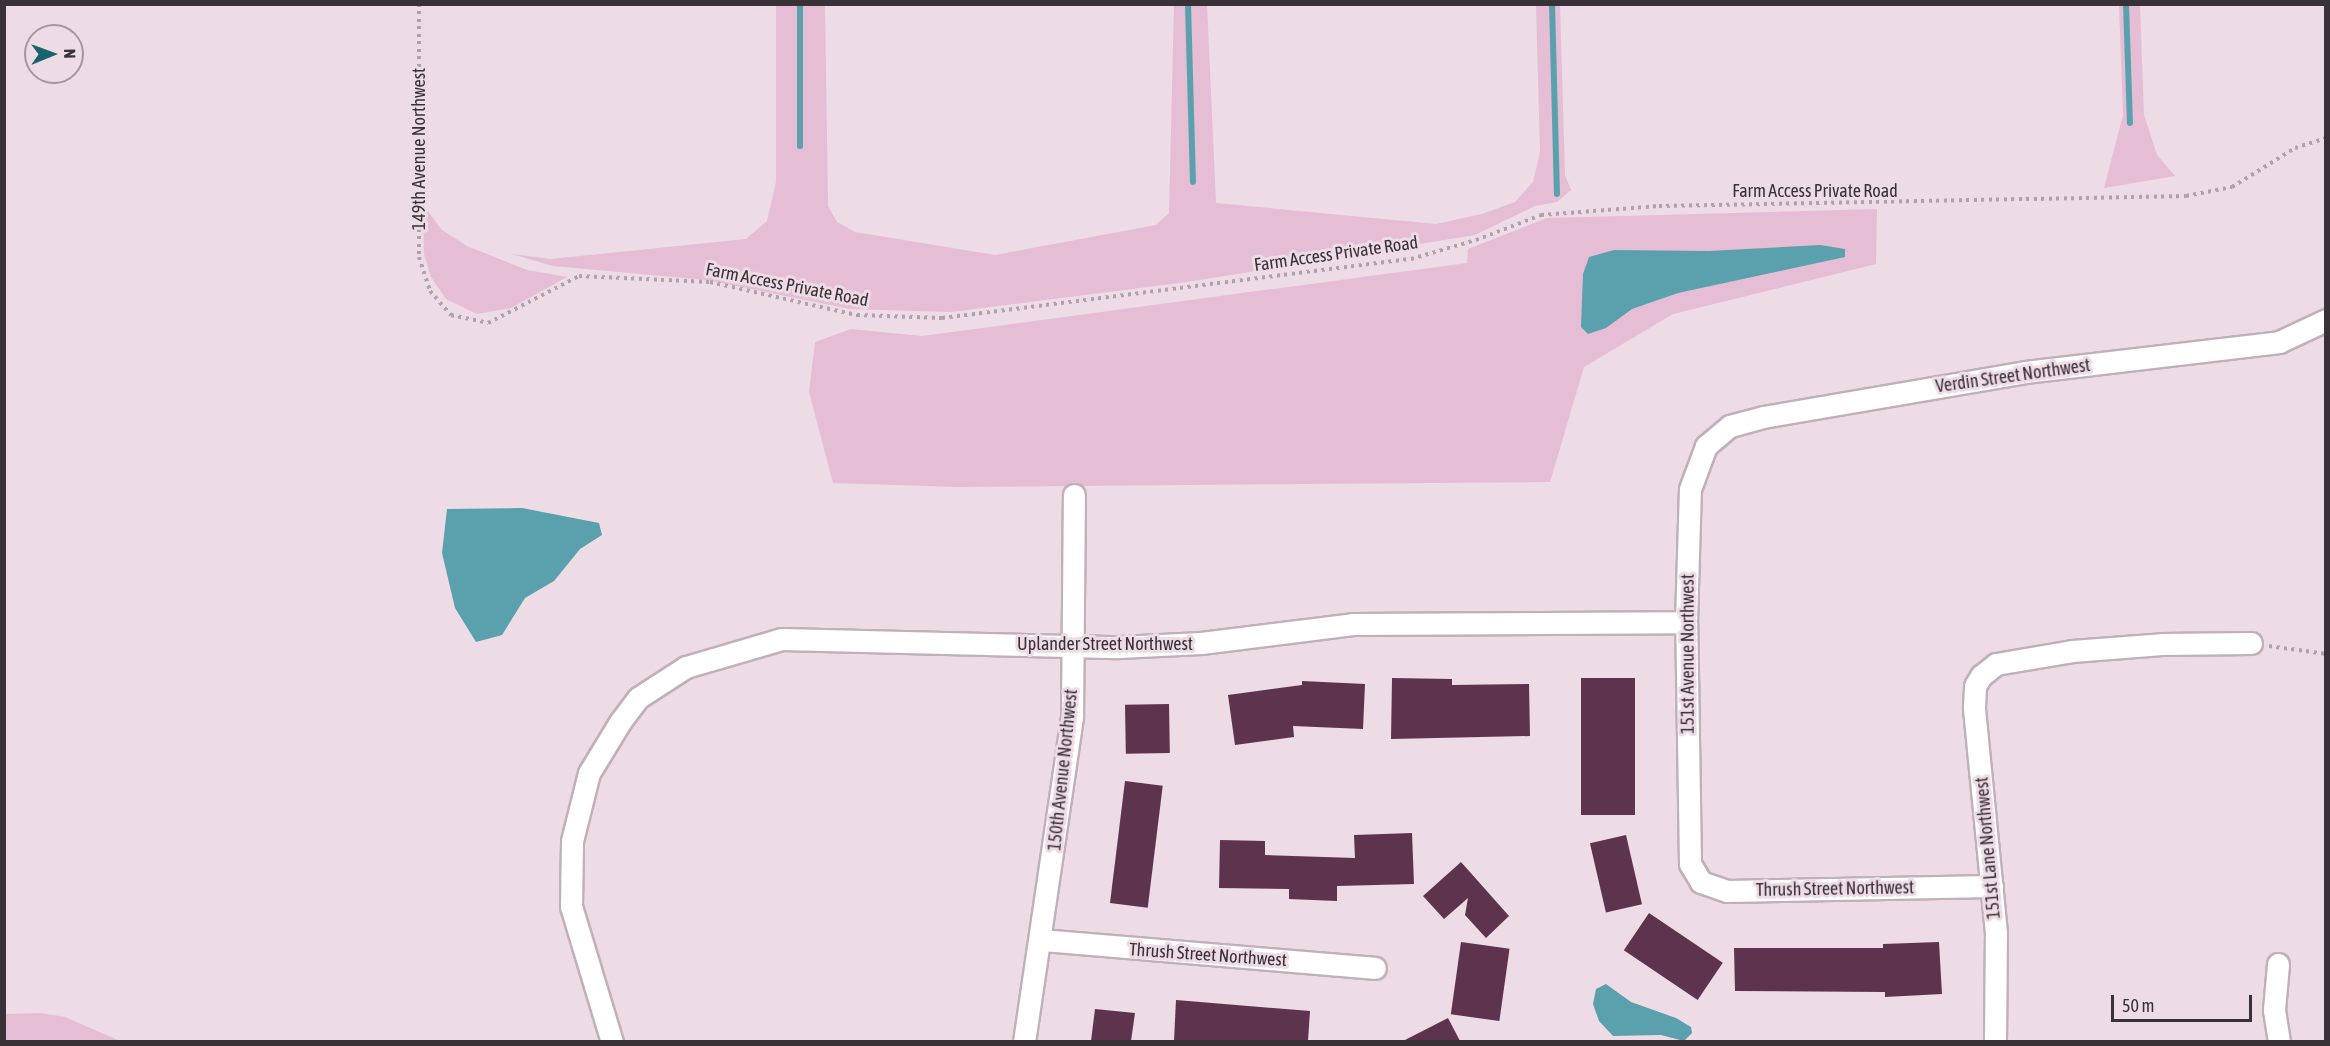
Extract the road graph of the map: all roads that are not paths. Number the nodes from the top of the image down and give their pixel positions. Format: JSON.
{"nodes":[{"id":1,"x":2325,"y":320,"type":"edge"},
{"id":2,"x":1706,"y":446,"type":"joint"},
{"id":3,"x":1074,"y":495,"type":"dead end"},
{"id":4,"x":1686,"y":622,"type":"junction"},
{"id":5,"x":2251,"y":643,"type":"road end"},
{"id":6,"x":1072,"y":646,"type":"junction"},
{"id":7,"x":1690,"y":864,"type":"joint"},
{"id":8,"x":1992,"y":886,"type":"junction"},
{"id":9,"x":1042,"y":940,"type":"junction"},
{"id":10,"x":2278,"y":964,"type":"dead end"},
{"id":11,"x":1375,"y":968,"type":"dead end"},
{"id":12,"x":612,"y":1041,"type":"edge"},
{"id":13,"x":1024,"y":1041,"type":"edge"},
{"id":14,"x":1995,"y":1041,"type":"edge"},
{"id":15,"x":2279,"y":1041,"type":"edge"}],
"edges":[{"from":1,"to":2,"type":"street","name":"Verdin Street Northwest"},
{"from":2,"to":4,"type":"street","name":"151st Avenue Northwest"},
{"from":3,"to":6,"type":"street","name":"150th Avenue Northwest"},
{"from":4,"to":6,"type":"street","name":"Uplander Street Northwest"},
{"from":4,"to":7,"type":"street","name":"151st Avenue Northwest"},
{"from":5,"to":8,"type":"street","name":"151st Lane Northwest"},
{"from":6,"to":9,"type":"street","name":"150th Avenue Northwest"},
{"from":6,"to":12,"type":"street","name":"Uplander Street Northwest"},
{"from":7,"to":8,"type":"street","name":"Thrush Street Northwest"},
{"from":8,"to":14,"type":"street","name":"151st Lane Northwest"},
{"from":9,"to":11,"type":"street","name":"Thrush Street Northwest"},
{"from":9,"to":13,"type":"street","name":"150th Avenue Northwest"},
{"from":10,"to":15,"type":"street"}]}
